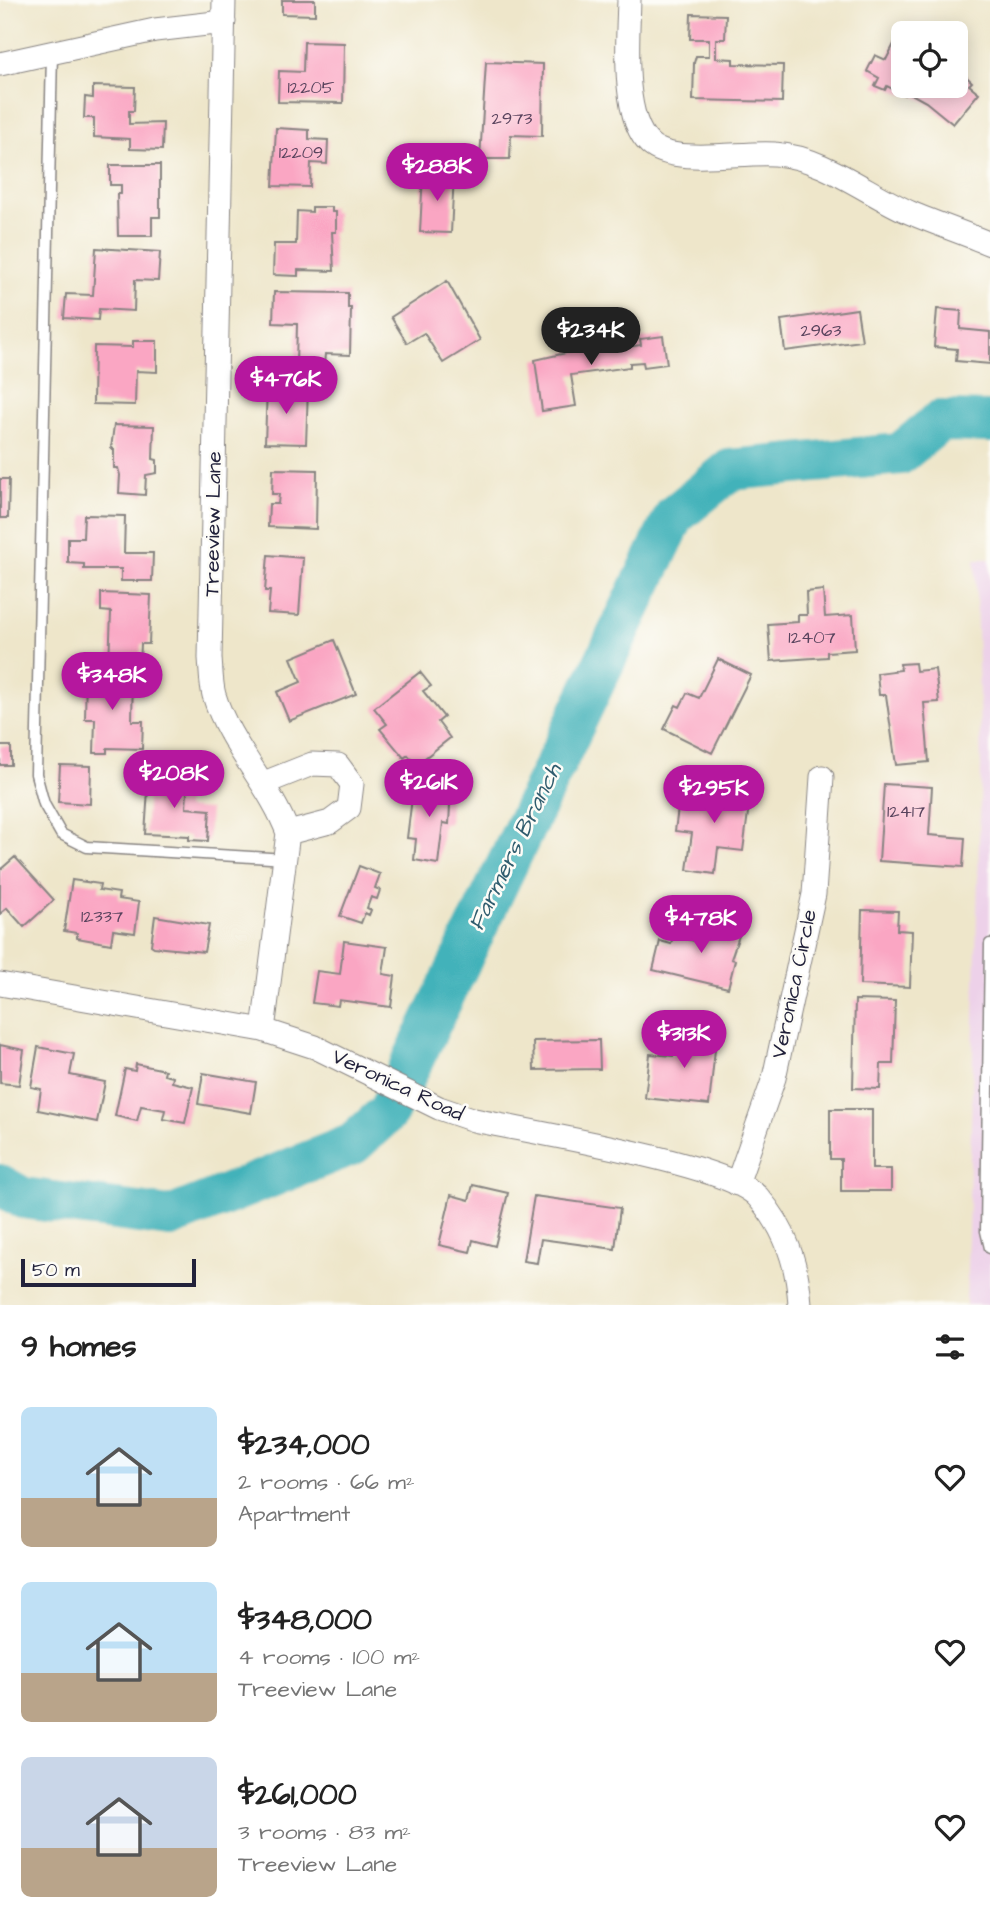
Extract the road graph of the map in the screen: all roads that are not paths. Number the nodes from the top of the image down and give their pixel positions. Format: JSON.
{"nodes":[{"id":1,"x":629,"y":0,"type":"edge"},
{"id":2,"x":224,"y":11,"type":"edge"},
{"id":3,"x":52,"y":53,"type":"junction"},
{"id":4,"x":0,"y":64,"type":"edge"},
{"id":5,"x":990,"y":243,"type":"edge"},
{"id":6,"x":822,"y":777,"type":"dead end"},
{"id":7,"x":264,"y":783,"type":"junction"},
{"id":8,"x":288,"y":833,"type":"junction"},
{"id":9,"x":286,"y":859,"type":"junction"},
{"id":10,"x":990,"y":944,"type":"edge"},
{"id":11,"x":0,"y":984,"type":"edge"},
{"id":12,"x":263,"y":1030,"type":"junction"},
{"id":13,"x":737,"y":1184,"type":"junction"},
{"id":14,"x":990,"y":1248,"type":"edge"},
{"id":15,"x":800,"y":1305,"type":"edge"}],
"edges":[{"from":1,"to":5,"type":"street"},
{"from":2,"to":3,"type":"street"},
{"from":2,"to":7,"type":"street","name":"Treeview Lane"},
{"from":3,"to":4,"type":"street"},
{"from":3,"to":9,"type":"lane"},
{"from":6,"to":13,"type":"street","name":"Veronica Circle"},
{"from":7,"to":8,"type":"street","name":"Treeview Lane"},
{"from":7,"to":8,"type":"street"},
{"from":8,"to":9,"type":"street","name":"Treeview Lane"},
{"from":9,"to":12,"type":"street","name":"Treeview Lane"},
{"from":10,"to":14,"type":"lane"},
{"from":11,"to":12,"type":"street","name":"Veronica Road"},
{"from":12,"to":13,"type":"street","name":"Veronica Road"},
{"from":13,"to":15,"type":"street","name":"Veronica Road"}]}
